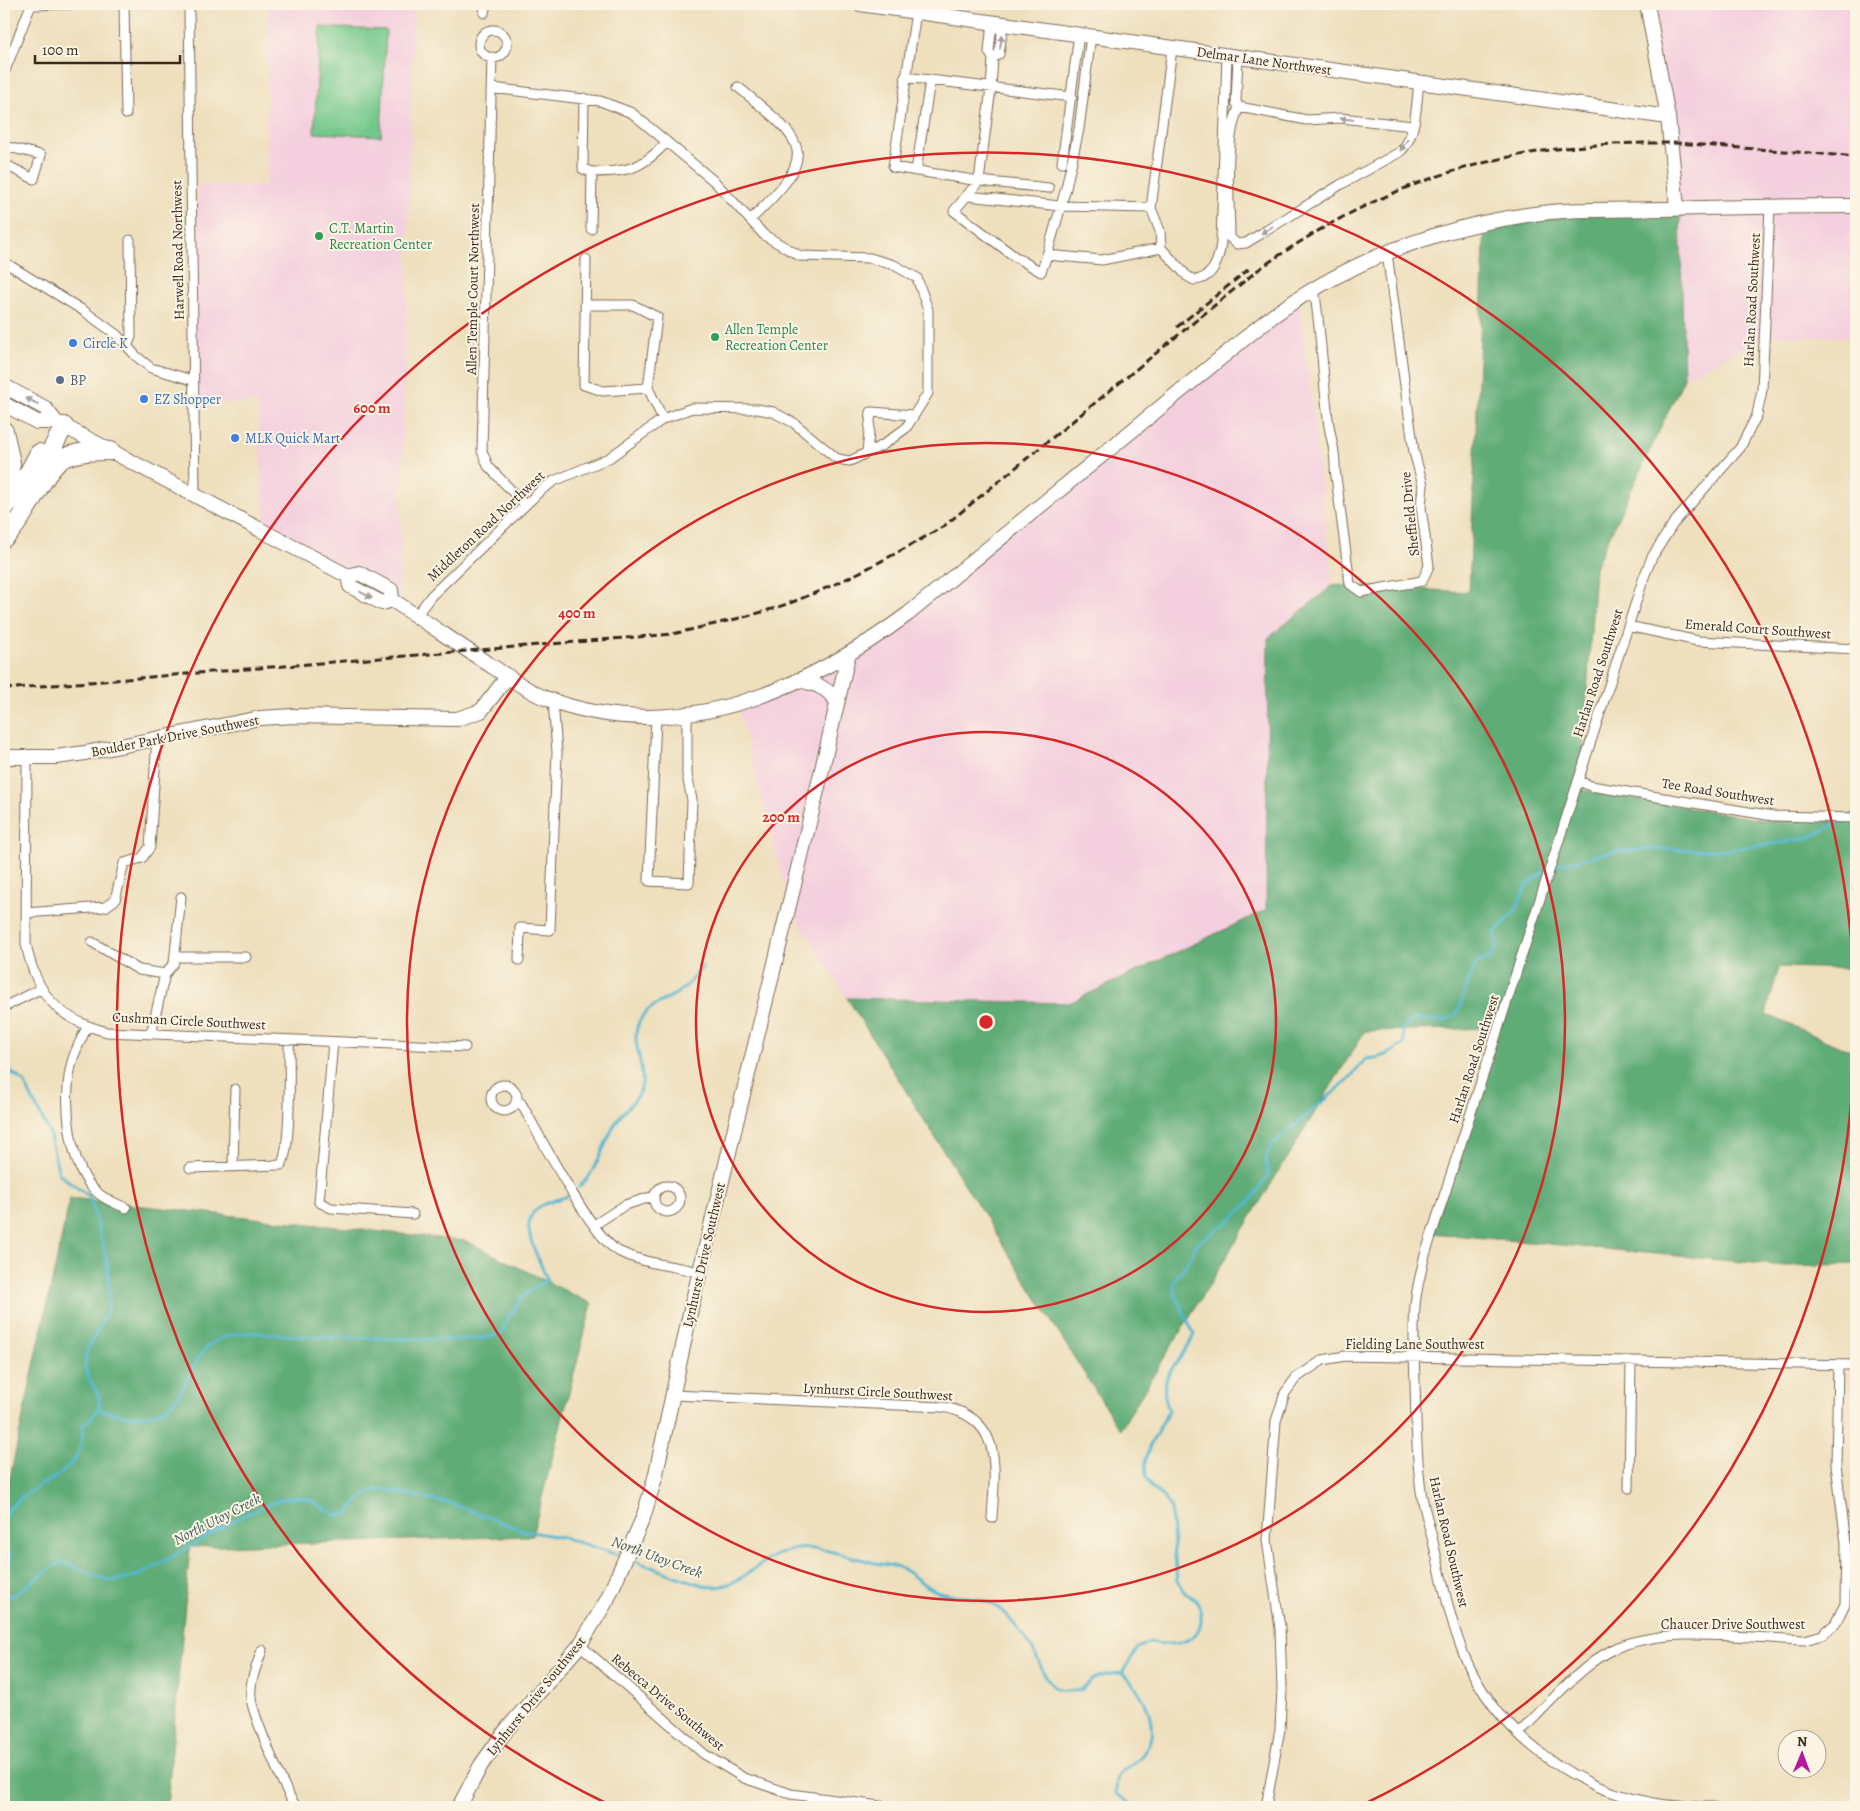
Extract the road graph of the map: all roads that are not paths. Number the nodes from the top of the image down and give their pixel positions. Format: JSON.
{"nodes":[{"id":1,"x":72,"y":4,"type":"edge"},
{"id":2,"x":124,"y":4,"type":"edge"},
{"id":3,"x":188,"y":4,"type":"edge"},
{"id":4,"x":860,"y":4,"type":"edge"},
{"id":5,"x":1647,"y":4,"type":"edge"},
{"id":6,"x":916,"y":12,"type":"junction"},
{"id":7,"x":998,"y":23,"type":"junction"},
{"id":8,"x":1085,"y":35,"type":"junction"},
{"id":9,"x":1172,"y":49,"type":"junction"},
{"id":10,"x":1233,"y":56,"type":"junction"},
{"id":11,"x":492,"y":58,"type":"dead end"},
{"id":12,"x":4,"y":73,"type":"edge"},
{"id":13,"x":905,"y":77,"type":"junction"},
{"id":14,"x":930,"y":80,"type":"junction"},
{"id":15,"x":1419,"y":82,"type":"junction"},
{"id":16,"x":738,"y":87,"type":"dead end"},
{"id":17,"x":492,"y":88,"type":"junction"},
{"id":18,"x":991,"y":88,"type":"junction"},
{"id":19,"x":1072,"y":97,"type":"junction"},
{"id":20,"x":584,"y":98,"type":"junction"},
{"id":21,"x":1239,"y":107,"type":"junction"},
{"id":22,"x":126,"y":114,"type":"dead end"},
{"id":23,"x":1668,"y":117,"type":"junction"},
{"id":24,"x":1413,"y":126,"type":"junction"},
{"id":25,"x":667,"y":142,"type":"junction"},
{"id":26,"x":4,"y":146,"type":"edge"},
{"id":27,"x":1062,"y":163,"type":"dead end"},
{"id":28,"x":4,"y":164,"type":"edge"},
{"id":29,"x":916,"y":171,"type":"junction"},
{"id":30,"x":592,"y":172,"type":"junction"},
{"id":31,"x":980,"y":181,"type":"junction"},
{"id":32,"x":1049,"y":188,"type":"dead end"},
{"id":33,"x":968,"y":196,"type":"junction"},
{"id":34,"x":1060,"y":206,"type":"junction"},
{"id":35,"x":1770,"y":206,"type":"junction"},
{"id":36,"x":1856,"y":206,"type":"edge"},
{"id":37,"x":1151,"y":208,"type":"junction"},
{"id":38,"x":1676,"y":208,"type":"junction"},
{"id":39,"x":750,"y":220,"type":"junction"},
{"id":40,"x":591,"y":229,"type":"dead end"},
{"id":41,"x":130,"y":240,"type":"dead end"},
{"id":42,"x":1161,"y":248,"type":"junction"},
{"id":43,"x":1387,"y":253,"type":"junction"},
{"id":44,"x":1047,"y":255,"type":"junction"},
{"id":45,"x":586,"y":259,"type":"dead end"},
{"id":46,"x":4,"y":262,"type":"edge"},
{"id":47,"x":1314,"y":288,"type":"junction"},
{"id":48,"x":585,"y":305,"type":"junction"},
{"id":49,"x":127,"y":346,"type":"junction"},
{"id":50,"x":192,"y":380,"type":"junction"},
{"id":51,"x":4,"y":386,"type":"edge"},
{"id":52,"x":648,"y":388,"type":"junction"},
{"id":53,"x":4,"y":404,"type":"edge"},
{"id":54,"x":914,"y":416,"type":"junction"},
{"id":55,"x":663,"y":418,"type":"junction"},
{"id":56,"x":60,"y":424,"type":"junction"},
{"id":57,"x":4,"y":431,"type":"edge"},
{"id":58,"x":111,"y":451,"type":"junction"},
{"id":59,"x":867,"y":453,"type":"junction"},
{"id":60,"x":195,"y":495,"type":"junction"},
{"id":61,"x":525,"y":506,"type":"junction"},
{"id":62,"x":4,"y":509,"type":"edge"},
{"id":63,"x":4,"y":527,"type":"edge"},
{"id":64,"x":4,"y":538,"type":"edge"},
{"id":65,"x":416,"y":616,"type":"junction"},
{"id":66,"x":1628,"y":626,"type":"junction"},
{"id":67,"x":1856,"y":649,"type":"edge"},
{"id":68,"x":848,"y":656,"type":"junction"},
{"id":69,"x":508,"y":676,"type":"junction"},
{"id":70,"x":798,"y":680,"type":"junction"},
{"id":71,"x":553,"y":700,"type":"junction"},
{"id":72,"x":838,"y":702,"type":"junction"},
{"id":73,"x":687,"y":715,"type":"junction"},
{"id":74,"x":656,"y":718,"type":"junction"},
{"id":75,"x":157,"y":738,"type":"junction"},
{"id":76,"x":4,"y":757,"type":"edge"},
{"id":77,"x":28,"y":757,"type":"junction"},
{"id":78,"x":1578,"y":781,"type":"junction"},
{"id":79,"x":1856,"y":818,"type":"edge"},
{"id":80,"x":181,"y":897,"type":"dead end"},
{"id":81,"x":26,"y":913,"type":"junction"},
{"id":82,"x":92,"y":942,"type":"dead end"},
{"id":83,"x":175,"y":957,"type":"junction"},
{"id":84,"x":246,"y":958,"type":"dead end"},
{"id":85,"x":519,"y":960,"type":"dead end"},
{"id":86,"x":165,"y":974,"type":"junction"},
{"id":87,"x":40,"y":989,"type":"junction"},
{"id":88,"x":4,"y":1007,"type":"edge"},
{"id":89,"x":87,"y":1027,"type":"junction"},
{"id":90,"x":151,"y":1034,"type":"junction"},
{"id":91,"x":289,"y":1040,"type":"junction"},
{"id":92,"x":333,"y":1042,"type":"junction"},
{"id":93,"x":465,"y":1047,"type":"dead end"},
{"id":94,"x":235,"y":1089,"type":"dead end"},
{"id":95,"x":516,"y":1101,"type":"dead end"},
{"id":96,"x":233,"y":1167,"type":"junction"},
{"id":97,"x":190,"y":1168,"type":"dead end"},
{"id":98,"x":654,"y":1196,"type":"dead end"},
{"id":99,"x":126,"y":1208,"type":"dead end"},
{"id":100,"x":412,"y":1214,"type":"dead end"},
{"id":101,"x":594,"y":1225,"type":"junction"},
{"id":102,"x":700,"y":1272,"type":"junction"},
{"id":103,"x":1414,"y":1357,"type":"junction"},
{"id":104,"x":1630,"y":1360,"type":"junction"},
{"id":105,"x":1838,"y":1364,"type":"junction"},
{"id":106,"x":1856,"y":1365,"type":"edge"},
{"id":107,"x":672,"y":1395,"type":"junction"},
{"id":108,"x":1628,"y":1488,"type":"dead end"},
{"id":109,"x":992,"y":1518,"type":"dead end"},
{"id":110,"x":580,"y":1645,"type":"junction"},
{"id":111,"x":262,"y":1650,"type":"dead end"},
{"id":112,"x":1518,"y":1734,"type":"junction"},
{"id":113,"x":1628,"y":1797,"type":"junction"},
{"id":114,"x":297,"y":1807,"type":"edge"},
{"id":115,"x":459,"y":1807,"type":"edge"},
{"id":116,"x":886,"y":1807,"type":"edge"},
{"id":117,"x":1266,"y":1807,"type":"edge"},
{"id":118,"x":1626,"y":1807,"type":"edge"},
{"id":119,"x":1713,"y":1807,"type":"edge"}],
"edges":[{"from":1,"to":12,"type":"street"},
{"from":2,"to":22,"type":"street"},
{"from":3,"to":50,"type":"street","name":"Harwell Road Northwest"},
{"from":4,"to":6,"type":"street","name":"Delmar Lane Northwest"},
{"from":5,"to":23,"type":"street"},
{"from":6,"to":7,"type":"street","name":"Delmar Lane Northwest"},
{"from":6,"to":13,"type":"street"},
{"from":7,"to":8,"type":"street","name":"Delmar Lane Northwest"},
{"from":7,"to":18,"type":"street"},
{"from":8,"to":9,"type":"street","name":"Delmar Lane Northwest"},
{"from":8,"to":19,"type":"street"},
{"from":8,"to":34,"type":"street"},
{"from":9,"to":10,"type":"street","name":"Delmar Lane Northwest"},
{"from":9,"to":37,"type":"street"},
{"from":10,"to":15,"type":"street","name":"Delmar Lane Northwest"},
{"from":10,"to":21,"type":"street"},
{"from":10,"to":42,"type":"street"},
{"from":11,"to":17,"type":"street","name":"Allen Temple Court Northwest"},
{"from":13,"to":14,"type":"street"},
{"from":13,"to":29,"type":"street"},
{"from":14,"to":18,"type":"street"},
{"from":14,"to":29,"type":"street"},
{"from":15,"to":23,"type":"street","name":"Delmar Lane Northwest"},
{"from":15,"to":24,"type":"street"},
{"from":16,"to":39,"type":"street"},
{"from":17,"to":20,"type":"street"},
{"from":17,"to":61,"type":"street","name":"Allen Temple Court Northwest"},
{"from":18,"to":19,"type":"street"},
{"from":18,"to":31,"type":"street"},
{"from":19,"to":27,"type":"street"},
{"from":20,"to":25,"type":"street"},
{"from":20,"to":30,"type":"street"},
{"from":24,"to":21,"type":"street","one_way":true},
{"from":24,"to":21,"type":"street","one_way":true},
{"from":23,"to":38,"type":"street"},
{"from":25,"to":30,"type":"street"},
{"from":25,"to":39,"type":"street"},
{"from":26,"to":28,"type":"street"},
{"from":29,"to":31,"type":"street"},
{"from":30,"to":40,"type":"street"},
{"from":31,"to":32,"type":"street"},
{"from":31,"to":33,"type":"street"},
{"from":33,"to":34,"type":"street"},
{"from":33,"to":44,"type":"street"},
{"from":34,"to":37,"type":"street"},
{"from":34,"to":44,"type":"street"},
{"from":35,"to":36,"type":"street"},
{"from":35,"to":38,"type":"street"},
{"from":35,"to":66,"type":"street","name":"Harlan Road Southwest"},
{"from":37,"to":42,"type":"street"},
{"from":38,"to":43,"type":"street"},
{"from":39,"to":54,"type":"street"},
{"from":41,"to":49,"type":"street"},
{"from":42,"to":44,"type":"street"},
{"from":43,"to":47,"type":"street"},
{"from":43,"to":47,"type":"street","name":"Sheffield Drive"},
{"from":45,"to":48,"type":"street"},
{"from":46,"to":49,"type":"street"},
{"from":47,"to":68,"type":"street"},
{"from":48,"to":52,"type":"street"},
{"from":48,"to":52,"type":"street"},
{"from":49,"to":50,"type":"street"},
{"from":50,"to":60,"type":"street","name":"Harwell Road Northwest"},
{"from":56,"to":51,"type":"street","one_way":true},
{"from":52,"to":55,"type":"street"},
{"from":53,"to":56,"type":"street"},
{"from":54,"to":59,"type":"street"},
{"from":54,"to":59,"type":"street"},
{"from":55,"to":59,"type":"street","name":"Middleton Road Northwest"},
{"from":55,"to":61,"type":"street","name":"Middleton Road Northwest"},
{"from":56,"to":58,"type":"street"},
{"from":56,"to":62,"type":"highway"},
{"from":56,"to":63,"type":"highway"},
{"from":57,"to":62,"type":"highway"},
{"from":58,"to":60,"type":"street"},
{"from":58,"to":64,"type":"highway"},
{"from":60,"to":65,"type":"street"},
{"from":61,"to":65,"type":"street","name":"Middleton Road Northwest"},
{"from":65,"to":69,"type":"street"},
{"from":66,"to":67,"type":"street","name":"Emerald Court Southwest"},
{"from":66,"to":78,"type":"street","name":"Harlan Road Southwest"},
{"from":68,"to":70,"type":"street"},
{"from":68,"to":72,"type":"street","name":"Lynhurst Drive Southwest"},
{"from":69,"to":71,"type":"street"},
{"from":69,"to":75,"type":"street","name":"Boulder Park Drive Southwest"},
{"from":70,"to":72,"type":"street"},
{"from":70,"to":73,"type":"street"},
{"from":71,"to":74,"type":"street"},
{"from":71,"to":85,"type":"street"},
{"from":72,"to":102,"type":"street","name":"Lynhurst Drive Southwest"},
{"from":73,"to":74,"type":"street"},
{"from":73,"to":74,"type":"street"},
{"from":75,"to":77,"type":"street","name":"Boulder Park Drive Southwest"},
{"from":75,"to":81,"type":"street"},
{"from":76,"to":77,"type":"street","name":"Boulder Park Drive Southwest"},
{"from":77,"to":81,"type":"street","name":"Cushman Circle Southwest"},
{"from":78,"to":79,"type":"street","name":"Tee Road Southwest"},
{"from":78,"to":103,"type":"street","name":"Harlan Road Southwest"},
{"from":80,"to":83,"type":"street"},
{"from":81,"to":87,"type":"street","name":"Cushman Circle Southwest"},
{"from":82,"to":86,"type":"street"},
{"from":83,"to":84,"type":"street"},
{"from":83,"to":86,"type":"street"},
{"from":86,"to":90,"type":"street"},
{"from":87,"to":88,"type":"street"},
{"from":87,"to":89,"type":"street","name":"Cushman Circle Southwest"},
{"from":89,"to":90,"type":"street","name":"Cushman Circle Southwest"},
{"from":89,"to":99,"type":"street"},
{"from":90,"to":91,"type":"street","name":"Cushman Circle Southwest"},
{"from":91,"to":92,"type":"street","name":"Cushman Circle Southwest"},
{"from":91,"to":96,"type":"street"},
{"from":92,"to":93,"type":"street","name":"Cushman Circle Southwest"},
{"from":92,"to":100,"type":"street"},
{"from":94,"to":96,"type":"street"},
{"from":95,"to":101,"type":"street"},
{"from":96,"to":97,"type":"street"},
{"from":98,"to":101,"type":"street"},
{"from":101,"to":102,"type":"street"},
{"from":102,"to":107,"type":"street","name":"Lynhurst Drive Southwest"},
{"from":103,"to":104,"type":"street","name":"Fielding Lane Southwest"},
{"from":103,"to":112,"type":"street","name":"Harlan Road Southwest"},
{"from":103,"to":117,"type":"street","name":"Fielding Lane Southwest"},
{"from":104,"to":105,"type":"street","name":"Fielding Lane Southwest"},
{"from":104,"to":108,"type":"street"},
{"from":105,"to":106,"type":"street","name":"Fielding Lane Southwest"},
{"from":105,"to":112,"type":"street","name":"Chaucer Drive Southwest"},
{"from":107,"to":109,"type":"street","name":"Lynhurst Circle Southwest"},
{"from":107,"to":110,"type":"street","name":"Lynhurst Drive Southwest"},
{"from":110,"to":115,"type":"street","name":"Lynhurst Drive Southwest"},
{"from":110,"to":116,"type":"street","name":"Rebecca Drive Southwest"},
{"from":111,"to":114,"type":"street"},
{"from":112,"to":113,"type":"street","name":"Harlan Road Southwest"},
{"from":113,"to":118,"type":"street"},
{"from":113,"to":119,"type":"street","name":"Harlan Road Southwest"}]}
